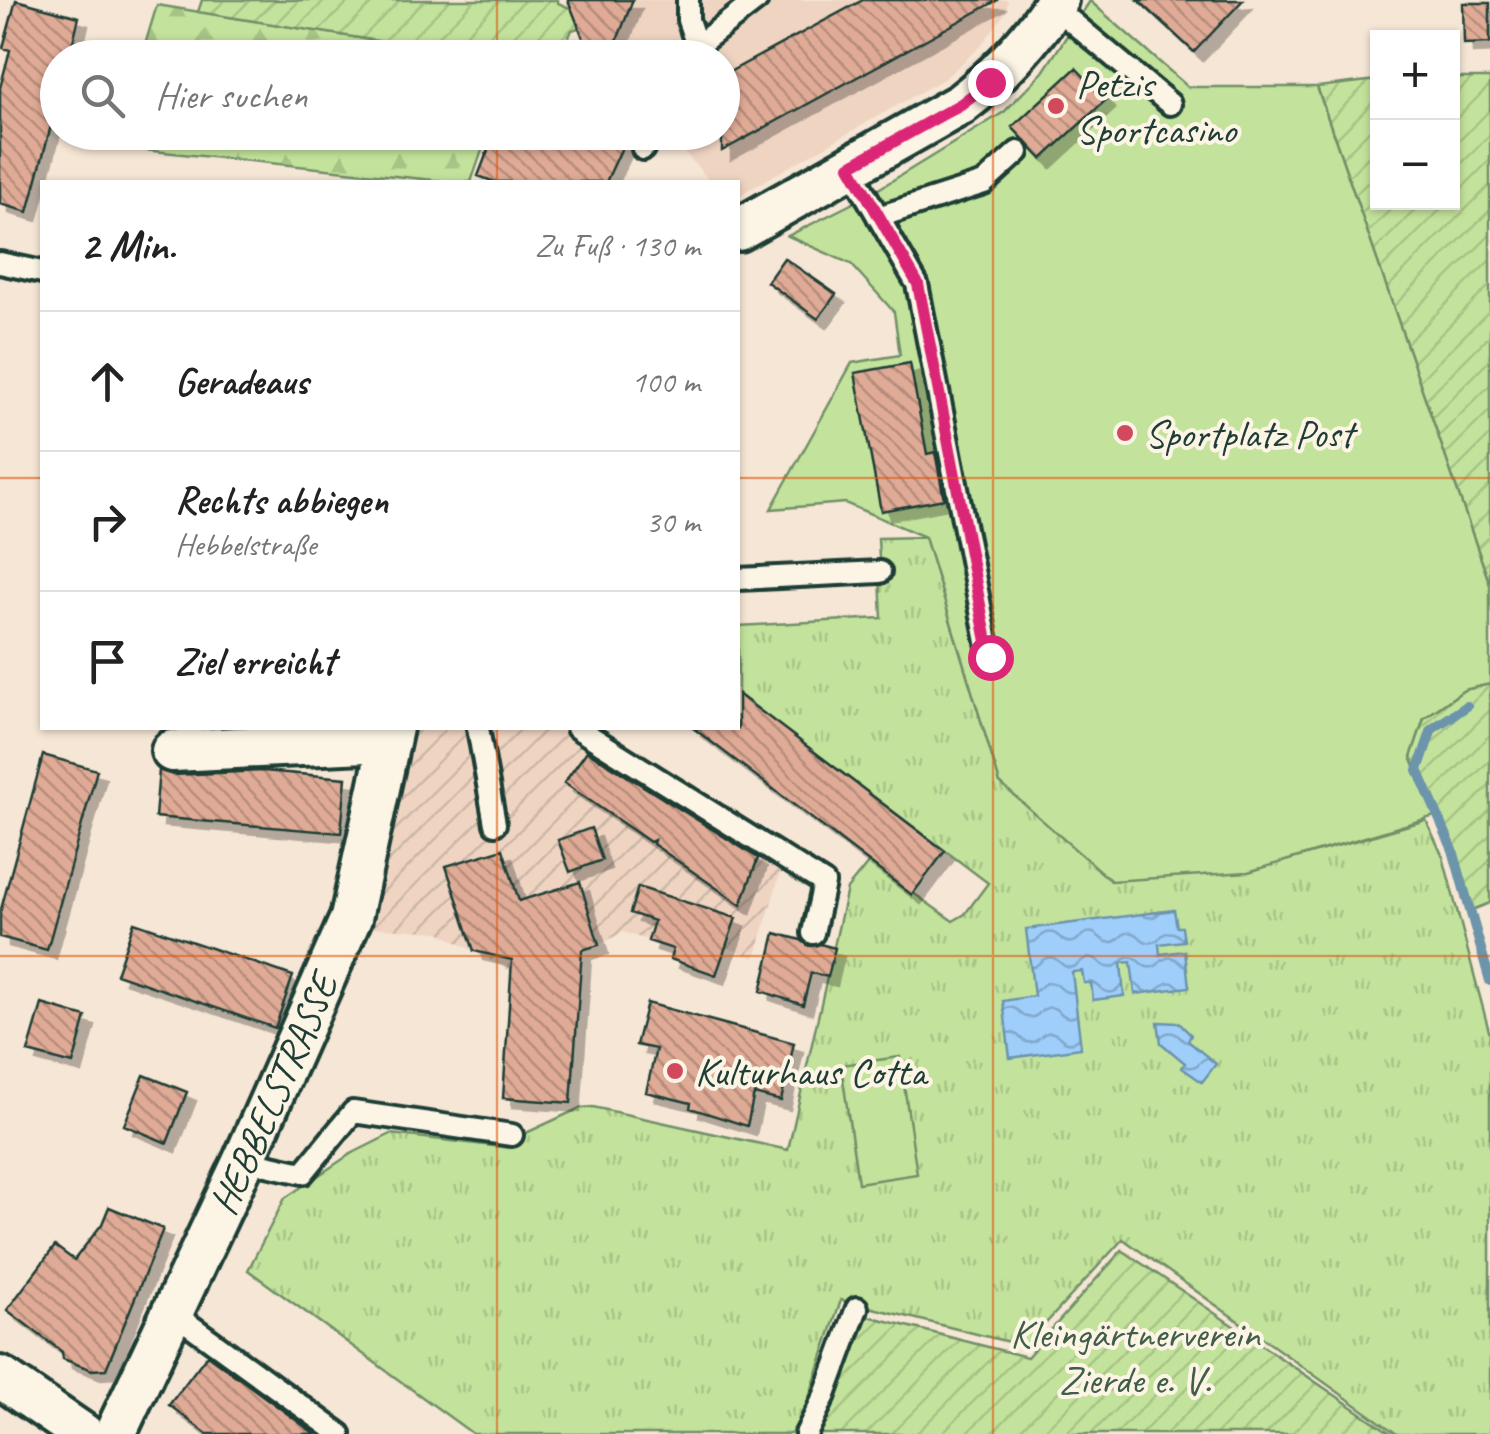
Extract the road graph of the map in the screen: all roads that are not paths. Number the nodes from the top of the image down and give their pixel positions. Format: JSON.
{"nodes":[{"id":1,"x":688,"y":0,"type":"edge"},
{"id":2,"x":756,"y":0,"type":"edge"},
{"id":3,"x":1052,"y":2,"type":"edge"},
{"id":4,"x":692,"y":40,"type":"edge"},
{"id":5,"x":708,"y":40,"type":"edge"},
{"id":6,"x":1170,"y":104,"type":"dead end"},
{"id":7,"x":1018,"y":152,"type":"dead end"},
{"id":8,"x":850,"y":166,"type":"junction"},
{"id":9,"x":878,"y":217,"type":"junction"},
{"id":10,"x":740,"y":229,"type":"edge"},
{"id":11,"x":0,"y":263,"type":"edge"},
{"id":12,"x":40,"y":272,"type":"edge"},
{"id":13,"x":880,"y":572,"type":"dead end"},
{"id":14,"x":740,"y":579,"type":"edge"},
{"id":15,"x":990,"y":657,"type":"dead end"},
{"id":16,"x":478,"y":730,"type":"edge"},
{"id":17,"x":580,"y":730,"type":"edge"},
{"id":18,"x":390,"y":734,"type":"edge"},
{"id":19,"x":172,"y":750,"type":"dead end"},
{"id":20,"x":496,"y":824,"type":"dead end"},
{"id":21,"x":813,"y":933,"type":"dead end"},
{"id":22,"x":512,"y":1135,"type":"dead end"},
{"id":23,"x":244,"y":1160,"type":"junction"},
{"id":24,"x":858,"y":1308,"type":"dead end"},
{"id":25,"x":172,"y":1312,"type":"junction"},
{"id":26,"x":0,"y":1377,"type":"edge"},
{"id":27,"x":83,"y":1434,"type":"edge"},
{"id":28,"x":114,"y":1434,"type":"edge"},
{"id":29,"x":340,"y":1434,"type":"edge"},
{"id":30,"x":806,"y":1434,"type":"edge"}],
"edges":[{"from":1,"to":4,"type":"lane"},
{"from":2,"to":5,"type":"lane"},
{"from":3,"to":6,"type":"lane"},
{"from":3,"to":8,"type":"street"},
{"from":7,"to":9,"type":"lane"},
{"from":8,"to":9,"type":"lane"},
{"from":8,"to":10,"type":"street"},
{"from":9,"to":15,"type":"lane"},
{"from":11,"to":12,"type":"lane"},
{"from":13,"to":14,"type":"lane"},
{"from":16,"to":20,"type":"lane"},
{"from":17,"to":21,"type":"lane"},
{"from":18,"to":19,"type":"street","name":"HEBBELSTRASSE"},
{"from":18,"to":23,"type":"street","name":"HEBBELSTRASSE"},
{"from":22,"to":23,"type":"lane"},
{"from":23,"to":25,"type":"street","name":"HEBBELSTRASSE"},
{"from":24,"to":30,"type":"lane"},
{"from":25,"to":28,"type":"street","name":"HEBBELSTRASSE"},
{"from":25,"to":29,"type":"lane"},
{"from":26,"to":27,"type":"street"}]}
